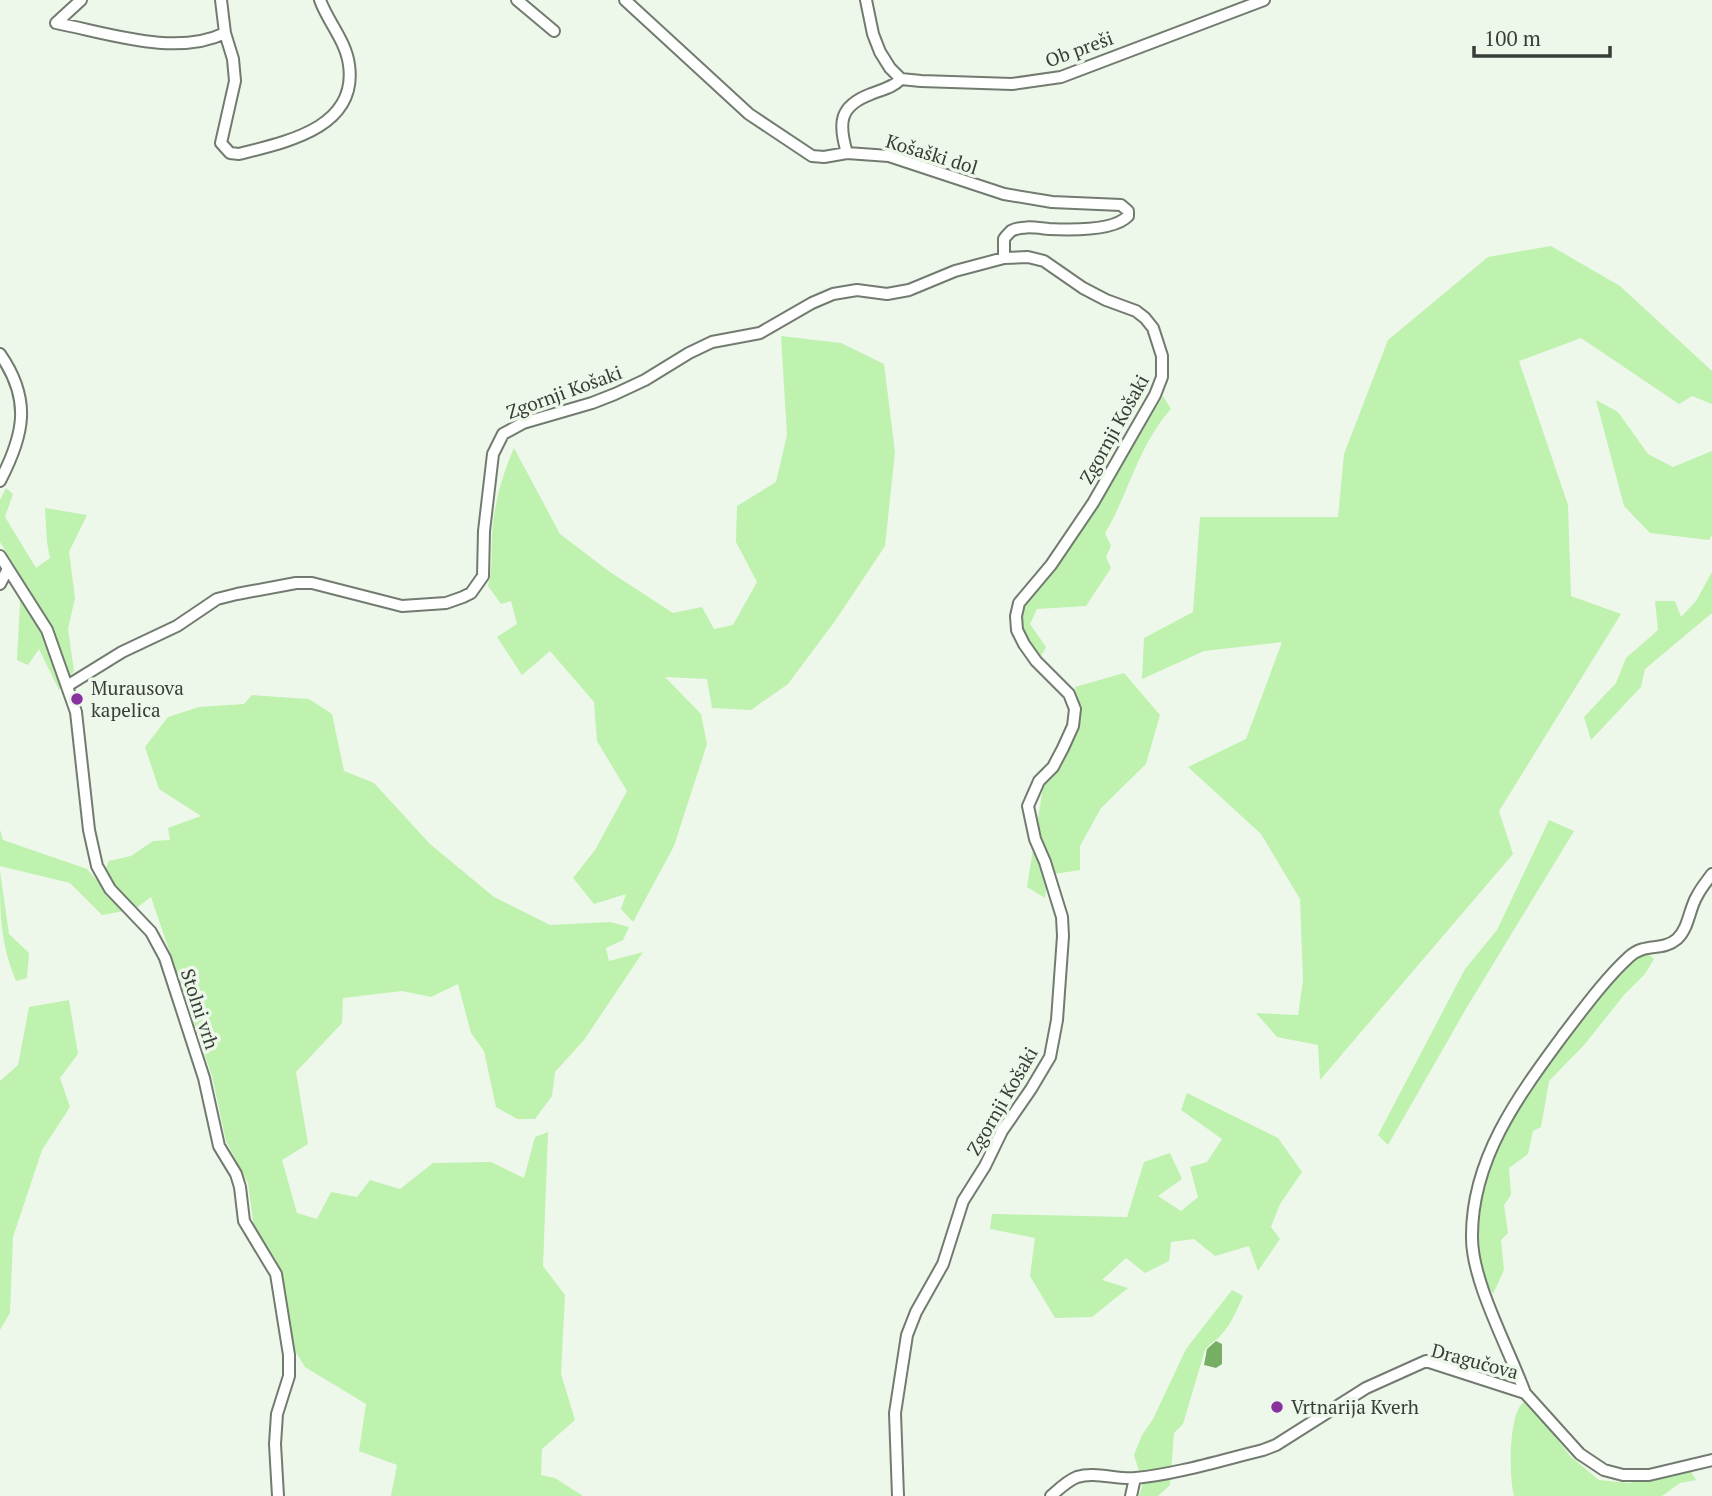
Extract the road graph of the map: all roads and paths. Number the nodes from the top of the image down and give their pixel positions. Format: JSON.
{"nodes":[{"id":1,"x":81,"y":0,"type":"edge"},
{"id":2,"x":221,"y":0,"type":"edge"},
{"id":3,"x":320,"y":0,"type":"edge"},
{"id":4,"x":517,"y":0,"type":"edge"},
{"id":5,"x":625,"y":0,"type":"edge"},
{"id":6,"x":866,"y":0,"type":"edge"},
{"id":7,"x":1264,"y":0,"type":"edge"},
{"id":8,"x":554,"y":31,"type":"dead end"},
{"id":9,"x":225,"y":33,"type":"junction"},
{"id":10,"x":901,"y":79,"type":"junction"},
{"id":11,"x":847,"y":153,"type":"junction"},
{"id":12,"x":1004,"y":258,"type":"junction"},
{"id":13,"x":0,"y":354,"type":"edge"},
{"id":14,"x":0,"y":481,"type":"edge"},
{"id":15,"x":0,"y":556,"type":"edge"},
{"id":16,"x":8,"y":569,"type":"junction"},
{"id":17,"x":0,"y":584,"type":"edge"},
{"id":18,"x":67,"y":686,"type":"junction"},
{"id":19,"x":1712,"y":874,"type":"edge"},
{"id":20,"x":1525,"y":1393,"type":"junction"},
{"id":21,"x":1712,"y":1460,"type":"edge"},
{"id":22,"x":1135,"y":1478,"type":"junction"},
{"id":23,"x":278,"y":1496,"type":"edge"},
{"id":24,"x":898,"y":1496,"type":"edge"},
{"id":25,"x":1051,"y":1496,"type":"edge"},
{"id":26,"x":1131,"y":1496,"type":"edge"}],
"edges":[{"from":1,"to":9,"type":"street"},
{"from":2,"to":9,"type":"street"},
{"from":3,"to":9,"type":"street"},
{"from":4,"to":8,"type":"street"},
{"from":5,"to":11,"type":"street","name":"Košaški dol"},
{"from":6,"to":10,"type":"street"},
{"from":7,"to":10,"type":"street","name":"Ob preši"},
{"from":10,"to":11,"type":"street"},
{"from":11,"to":12,"type":"street","name":"Košaški dol"},
{"from":12,"to":18,"type":"street","name":"Zgornji Košaki"},
{"from":12,"to":24,"type":"street","name":"Zgornji Košaki"},
{"from":13,"to":14,"type":"street"},
{"from":15,"to":16,"type":"street","name":"Stolni vrh"},
{"from":16,"to":17,"type":"street"},
{"from":16,"to":18,"type":"street","name":"Stolni vrh"},
{"from":18,"to":23,"type":"street","name":"Stolni vrh"},
{"from":19,"to":20,"type":"street"},
{"from":20,"to":21,"type":"street","name":"Dragučova"},
{"from":20,"to":22,"type":"street","name":"Dragučova"},
{"from":22,"to":25,"type":"street","name":"Dragučova"},
{"from":22,"to":26,"type":"street"}]}
